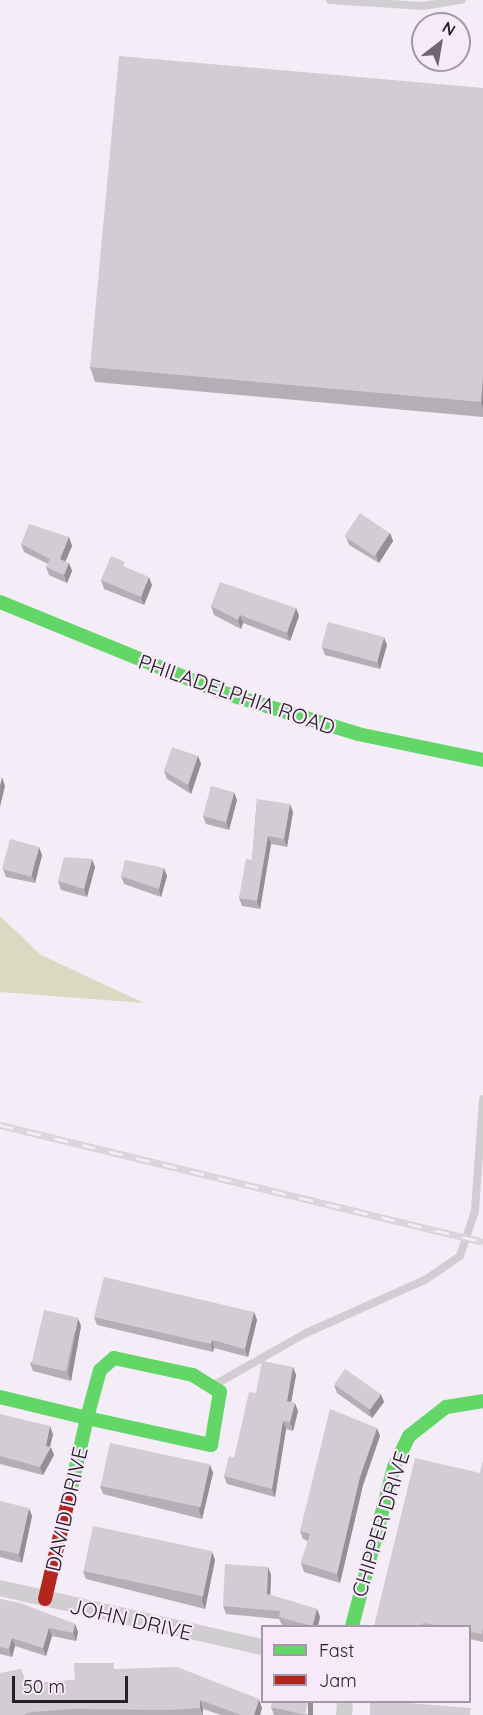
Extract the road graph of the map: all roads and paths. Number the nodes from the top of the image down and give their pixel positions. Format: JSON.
{"nodes":[{"id":1,"x":330,"y":0,"type":"edge"},
{"id":2,"x":462,"y":0,"type":"edge"},
{"id":3,"x":0,"y":602,"type":"edge"},
{"id":4,"x":483,"y":760,"type":"edge"},
{"id":5,"x":483,"y":1099,"type":"edge"},
{"id":6,"x":214,"y":1385,"type":"junction"},
{"id":7,"x":0,"y":1397,"type":"edge"},
{"id":8,"x":483,"y":1401,"type":"edge"},
{"id":9,"x":87,"y":1418,"type":"junction"},
{"id":10,"x":0,"y":1588,"type":"edge"},
{"id":11,"x":45,"y":1599,"type":"junction"},
{"id":12,"x":351,"y":1625,"type":"edge"},
{"id":13,"x":261,"y":1647,"type":"edge"}],
"edges":[{"from":1,"to":2,"type":"lane"},
{"from":3,"to":4,"type":"street","name":"PHILADELPHIA ROAD"},
{"from":5,"to":6,"type":"lane"},
{"from":6,"to":9,"type":"street","name":"DAVID DRIVE"},
{"from":6,"to":9,"type":"street","name":"DAVID DRIVE"},
{"from":7,"to":9,"type":"street"},
{"from":8,"to":12,"type":"street","name":"CHIPPER DRIVE"},
{"from":9,"to":11,"type":"street","name":"DAVID DRIVE"},
{"from":10,"to":11,"type":"street","name":"JOHN DRIVE"},
{"from":11,"to":13,"type":"street","name":"JOHN DRIVE"}]}
